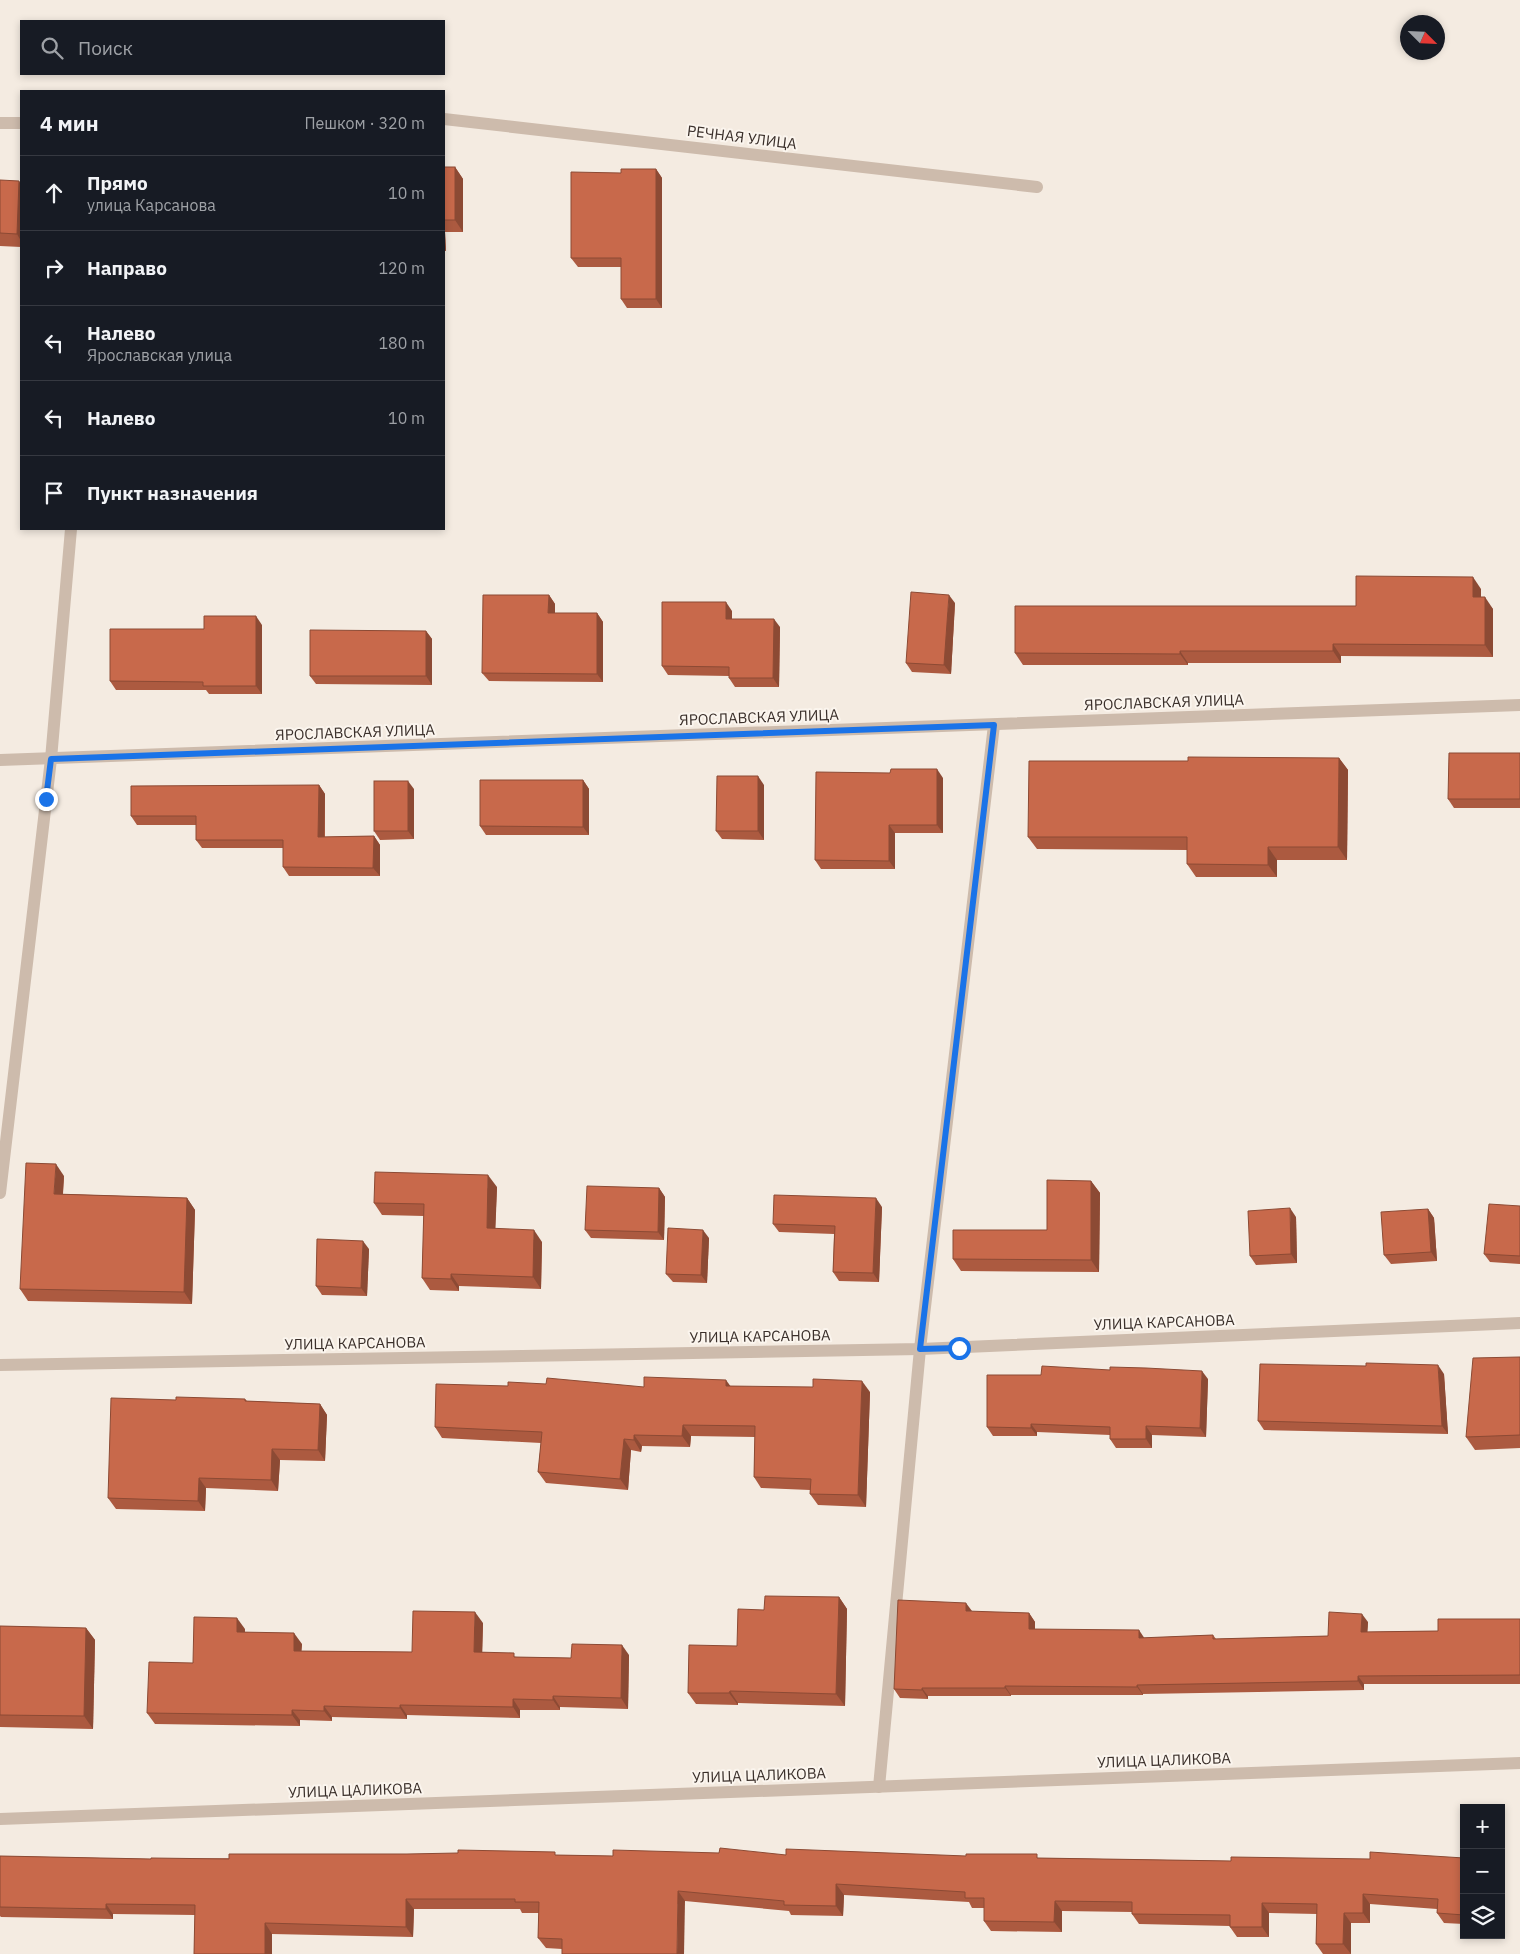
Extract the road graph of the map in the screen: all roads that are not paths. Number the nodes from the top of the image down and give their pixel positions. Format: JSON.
{"nodes":[{"id":1,"x":445,"y":118,"type":"edge"},
{"id":2,"x":0,"y":123,"type":"edge"},
{"id":3,"x":20,"y":123,"type":"edge"},
{"id":4,"x":1037,"y":187,"type":"dead end"},
{"id":5,"x":71,"y":530,"type":"edge"},
{"id":6,"x":1520,"y":706,"type":"edge"},
{"id":7,"x":994,"y":725,"type":"junction"},
{"id":8,"x":51,"y":759,"type":"junction"},
{"id":9,"x":0,"y":760,"type":"edge"},
{"id":10,"x":0,"y":1193,"type":"edge"},
{"id":11,"x":1520,"y":1323,"type":"edge"},
{"id":12,"x":920,"y":1349,"type":"junction"},
{"id":13,"x":0,"y":1365,"type":"edge"},
{"id":14,"x":1520,"y":1763,"type":"edge"},
{"id":15,"x":879,"y":1786,"type":"junction"},
{"id":16,"x":0,"y":1819,"type":"edge"}],
"edges":[{"from":1,"to":4,"type":"street","name":"РЕЧНАЯ УЛИЦА"},
{"from":2,"to":3,"type":"street"},
{"from":5,"to":8,"type":"street"},
{"from":6,"to":7,"type":"street","name":"ЯРОСЛАВСКАЯ УЛИЦА"},
{"from":7,"to":8,"type":"street","name":"ЯРОСЛАВСКАЯ УЛИЦА"},
{"from":7,"to":12,"type":"street"},
{"from":8,"to":9,"type":"street","name":"ЯРОСЛАВСКАЯ УЛИЦА"},
{"from":8,"to":10,"type":"street"},
{"from":11,"to":12,"type":"street","name":"УЛИЦА КАРСАНОВА"},
{"from":12,"to":13,"type":"street","name":"УЛИЦА КАРСАНОВА"},
{"from":12,"to":15,"type":"street"},
{"from":14,"to":15,"type":"street","name":"УЛИЦА ЦАЛИКОВА"},
{"from":15,"to":16,"type":"street","name":"УЛИЦА ЦАЛИКОВА"}]}
